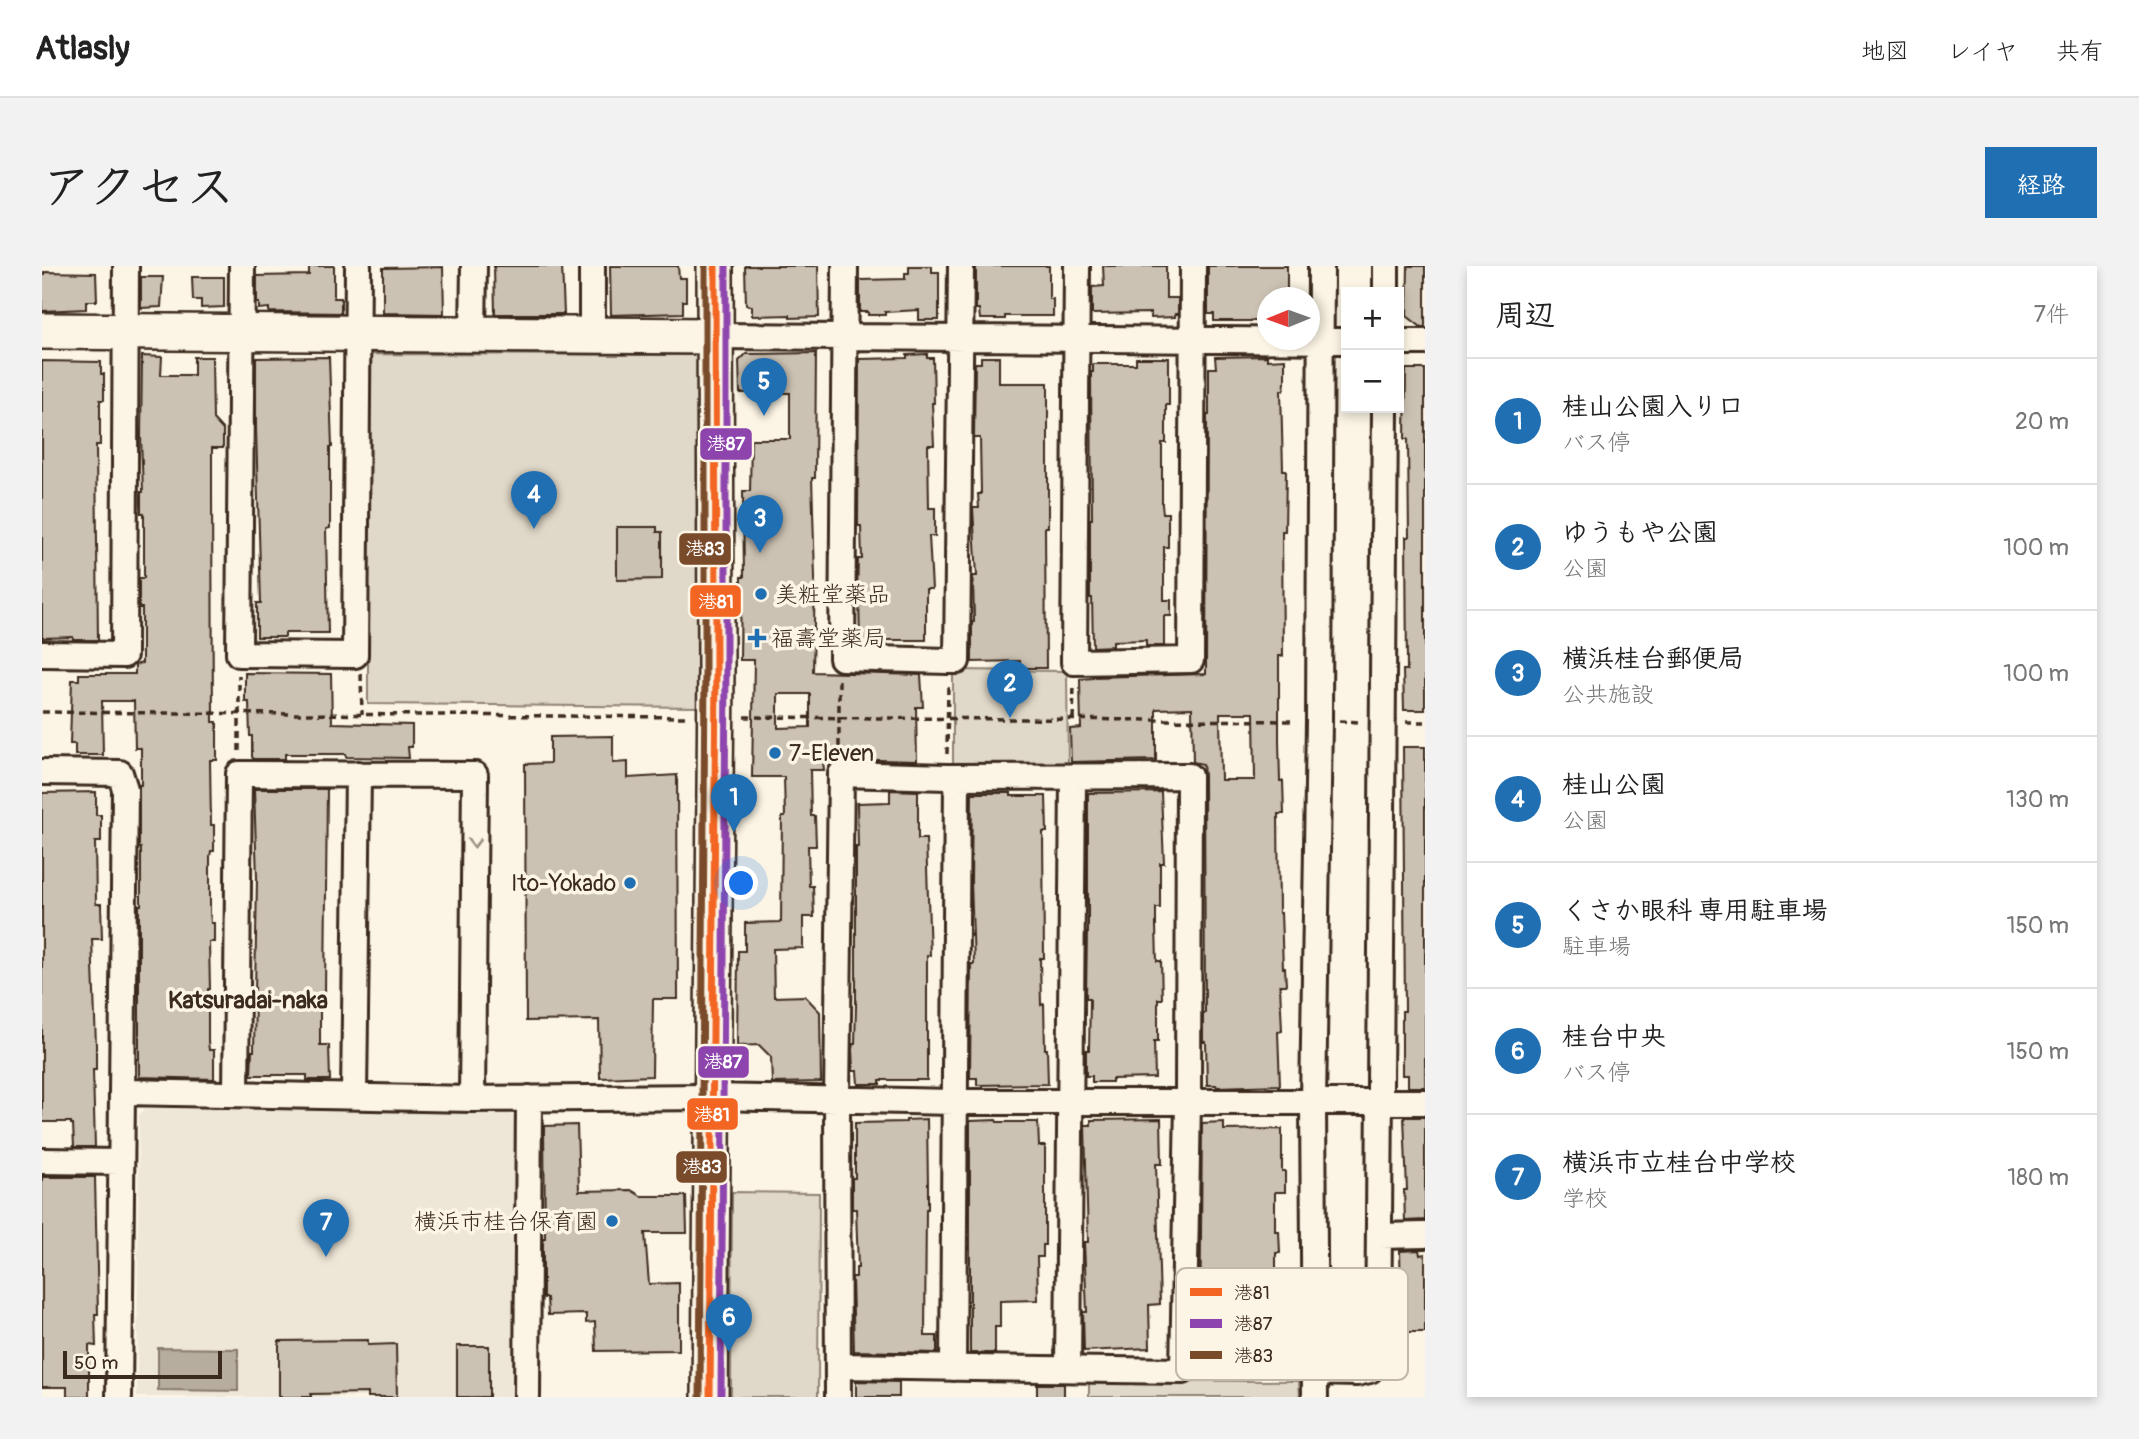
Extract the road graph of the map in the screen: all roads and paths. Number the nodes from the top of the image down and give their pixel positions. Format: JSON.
{"nodes":[{"id":1,"x":126,"y":266,"type":"edge"},
{"id":2,"x":242,"y":266,"type":"edge"},
{"id":3,"x":358,"y":266,"type":"edge"},
{"id":4,"x":474,"y":266,"type":"edge"},
{"id":5,"x":592,"y":266,"type":"edge"},
{"id":6,"x":715,"y":266,"type":"edge"},
{"id":7,"x":845,"y":266,"type":"edge"},
{"id":8,"x":961,"y":266,"type":"edge"},
{"id":9,"x":1077,"y":266,"type":"edge"},
{"id":10,"x":1193,"y":266,"type":"edge"},
{"id":11,"x":1321,"y":266,"type":"edge"},
{"id":12,"x":1386,"y":266,"type":"edge"},
{"id":13,"x":1386,"y":287,"type":"edge"},
{"id":14,"x":42,"y":331,"type":"edge"},
{"id":15,"x":125,"y":332,"type":"junction"},
{"id":16,"x":242,"y":333,"type":"junction"},
{"id":17,"x":358,"y":334,"type":"junction"},
{"id":18,"x":473,"y":334,"type":"junction"},
{"id":19,"x":592,"y":335,"type":"junction"},
{"id":20,"x":715,"y":336,"type":"junction"},
{"id":21,"x":845,"y":337,"type":"junction"},
{"id":22,"x":961,"y":338,"type":"junction"},
{"id":23,"x":1077,"y":339,"type":"junction"},
{"id":24,"x":1192,"y":340,"type":"junction"},
{"id":25,"x":1321,"y":340,"type":"junction"},
{"id":26,"x":1341,"y":341,"type":"edge"},
{"id":27,"x":1404,"y":342,"type":"edge"},
{"id":28,"x":1425,"y":342,"type":"edge"},
{"id":29,"x":1385,"y":413,"type":"edge"},
{"id":30,"x":42,"y":654,"type":"edge"},
{"id":31,"x":239,"y":654,"type":"junction"},
{"id":32,"x":355,"y":655,"type":"junction"},
{"id":33,"x":842,"y":658,"type":"junction"},
{"id":34,"x":948,"y":661,"type":"junction"},
{"id":35,"x":1074,"y":662,"type":"junction"},
{"id":36,"x":42,"y":712,"type":"edge"},
{"id":37,"x":239,"y":714,"type":"junction"},
{"id":38,"x":362,"y":714,"type":"junction"},
{"id":39,"x":715,"y":717,"type":"junction"},
{"id":40,"x":839,"y":718,"type":"junction"},
{"id":41,"x":947,"y":719,"type":"junction"},
{"id":42,"x":1073,"y":719,"type":"junction"},
{"id":43,"x":1319,"y":721,"type":"junction"},
{"id":44,"x":1382,"y":722,"type":"junction"},
{"id":45,"x":1425,"y":722,"type":"edge"},
{"id":46,"x":42,"y":772,"type":"edge"},
{"id":47,"x":239,"y":774,"type":"junction"},
{"id":48,"x":358,"y":774,"type":"junction"},
{"id":49,"x":841,"y":774,"type":"junction"},
{"id":50,"x":952,"y":777,"type":"junction"},
{"id":51,"x":1073,"y":778,"type":"junction"},
{"id":52,"x":123,"y":1092,"type":"junction"},
{"id":53,"x":236,"y":1094,"type":"junction"},
{"id":54,"x":354,"y":1096,"type":"junction"},
{"id":55,"x":712,"y":1097,"type":"junction"},
{"id":56,"x":529,"y":1098,"type":"junction"},
{"id":57,"x":837,"y":1098,"type":"junction"},
{"id":58,"x":472,"y":1099,"type":"junction"},
{"id":59,"x":1188,"y":1101,"type":"junction"},
{"id":60,"x":954,"y":1102,"type":"junction"},
{"id":61,"x":1072,"y":1102,"type":"junction"},
{"id":62,"x":1313,"y":1102,"type":"junction"},
{"id":63,"x":1381,"y":1102,"type":"junction"},
{"id":64,"x":1425,"y":1102,"type":"edge"},
{"id":65,"x":42,"y":1161,"type":"edge"},
{"id":66,"x":121,"y":1162,"type":"junction"},
{"id":67,"x":1380,"y":1236,"type":"junction"},
{"id":68,"x":1425,"y":1236,"type":"edge"},
{"id":69,"x":1185,"y":1268,"type":"edge"},
{"id":70,"x":1314,"y":1268,"type":"edge"},
{"id":71,"x":1379,"y":1268,"type":"edge"},
{"id":72,"x":839,"y":1366,"type":"junction"},
{"id":73,"x":953,"y":1368,"type":"junction"},
{"id":74,"x":1069,"y":1369,"type":"junction"},
{"id":75,"x":1176,"y":1371,"type":"edge"},
{"id":76,"x":119,"y":1397,"type":"edge"},
{"id":77,"x":527,"y":1397,"type":"edge"},
{"id":78,"x":710,"y":1397,"type":"edge"},
{"id":79,"x":838,"y":1397,"type":"edge"}],
"edges":[{"from":1,"to":15,"type":"street"},
{"from":2,"to":16,"type":"street"},
{"from":3,"to":17,"type":"street"},
{"from":4,"to":18,"type":"street"},
{"from":5,"to":19,"type":"street"},
{"from":6,"to":20,"type":"street"},
{"from":7,"to":21,"type":"street"},
{"from":8,"to":22,"type":"street"},
{"from":9,"to":23,"type":"street"},
{"from":10,"to":24,"type":"street"},
{"from":11,"to":25,"type":"street"},
{"from":12,"to":13,"type":"street"},
{"from":14,"to":15,"type":"street"},
{"from":15,"to":16,"type":"street"},
{"from":15,"to":30,"type":"street"},
{"from":16,"to":17,"type":"street"},
{"from":16,"to":31,"type":"street"},
{"from":17,"to":18,"type":"street"},
{"from":17,"to":32,"type":"street"},
{"from":18,"to":19,"type":"street"},
{"from":19,"to":20,"type":"street"},
{"from":20,"to":21,"type":"street"},
{"from":20,"to":39,"type":"street"},
{"from":21,"to":22,"type":"street"},
{"from":21,"to":33,"type":"street"},
{"from":22,"to":23,"type":"street"},
{"from":22,"to":34,"type":"street"},
{"from":23,"to":24,"type":"street"},
{"from":23,"to":35,"type":"street"},
{"from":24,"to":25,"type":"street"},
{"from":24,"to":35,"type":"street"},
{"from":25,"to":26,"type":"street"},
{"from":25,"to":43,"type":"street"},
{"from":27,"to":28,"type":"street"},
{"from":29,"to":44,"type":"street"},
{"from":31,"to":32,"type":"street"},
{"from":31,"to":37,"type":"path"},
{"from":32,"to":38,"type":"path"},
{"from":33,"to":34,"type":"street"},
{"from":33,"to":40,"type":"path"},
{"from":34,"to":41,"type":"path"},
{"from":35,"to":42,"type":"path"},
{"from":36,"to":37,"type":"path"},
{"from":37,"to":38,"type":"path"},
{"from":37,"to":47,"type":"path"},
{"from":38,"to":39,"type":"path"},
{"from":39,"to":40,"type":"path"},
{"from":39,"to":55,"type":"street"},
{"from":40,"to":41,"type":"path"},
{"from":40,"to":49,"type":"path"},
{"from":41,"to":42,"type":"path"},
{"from":41,"to":50,"type":"path"},
{"from":42,"to":43,"type":"path"},
{"from":43,"to":44,"type":"path"},
{"from":43,"to":62,"type":"street"},
{"from":44,"to":45,"type":"path"},
{"from":44,"to":63,"type":"street"},
{"from":46,"to":52,"type":"street"},
{"from":47,"to":48,"type":"street"},
{"from":47,"to":53,"type":"street"},
{"from":48,"to":54,"type":"street"},
{"from":48,"to":58,"type":"street","one_way":true},
{"from":49,"to":50,"type":"street"},
{"from":49,"to":57,"type":"street"},
{"from":50,"to":51,"type":"street"},
{"from":50,"to":60,"type":"street"},
{"from":51,"to":59,"type":"street"},
{"from":51,"to":61,"type":"street"},
{"from":52,"to":53,"type":"street"},
{"from":52,"to":66,"type":"street"},
{"from":53,"to":54,"type":"street"},
{"from":54,"to":58,"type":"street"},
{"from":55,"to":56,"type":"street"},
{"from":55,"to":57,"type":"street"},
{"from":55,"to":78,"type":"street"},
{"from":56,"to":58,"type":"street"},
{"from":56,"to":77,"type":"street"},
{"from":57,"to":60,"type":"street"},
{"from":57,"to":72,"type":"street"},
{"from":59,"to":61,"type":"street"},
{"from":59,"to":62,"type":"street"},
{"from":59,"to":69,"type":"street"},
{"from":60,"to":61,"type":"street"},
{"from":60,"to":73,"type":"street"},
{"from":61,"to":74,"type":"street"},
{"from":62,"to":63,"type":"street"},
{"from":62,"to":70,"type":"street"},
{"from":63,"to":64,"type":"street"},
{"from":63,"to":67,"type":"street"},
{"from":65,"to":66,"type":"street"},
{"from":66,"to":76,"type":"street"},
{"from":67,"to":68,"type":"street"},
{"from":67,"to":71,"type":"street"},
{"from":72,"to":73,"type":"street"},
{"from":72,"to":79,"type":"street"},
{"from":73,"to":74,"type":"street"},
{"from":74,"to":75,"type":"street"}]}
